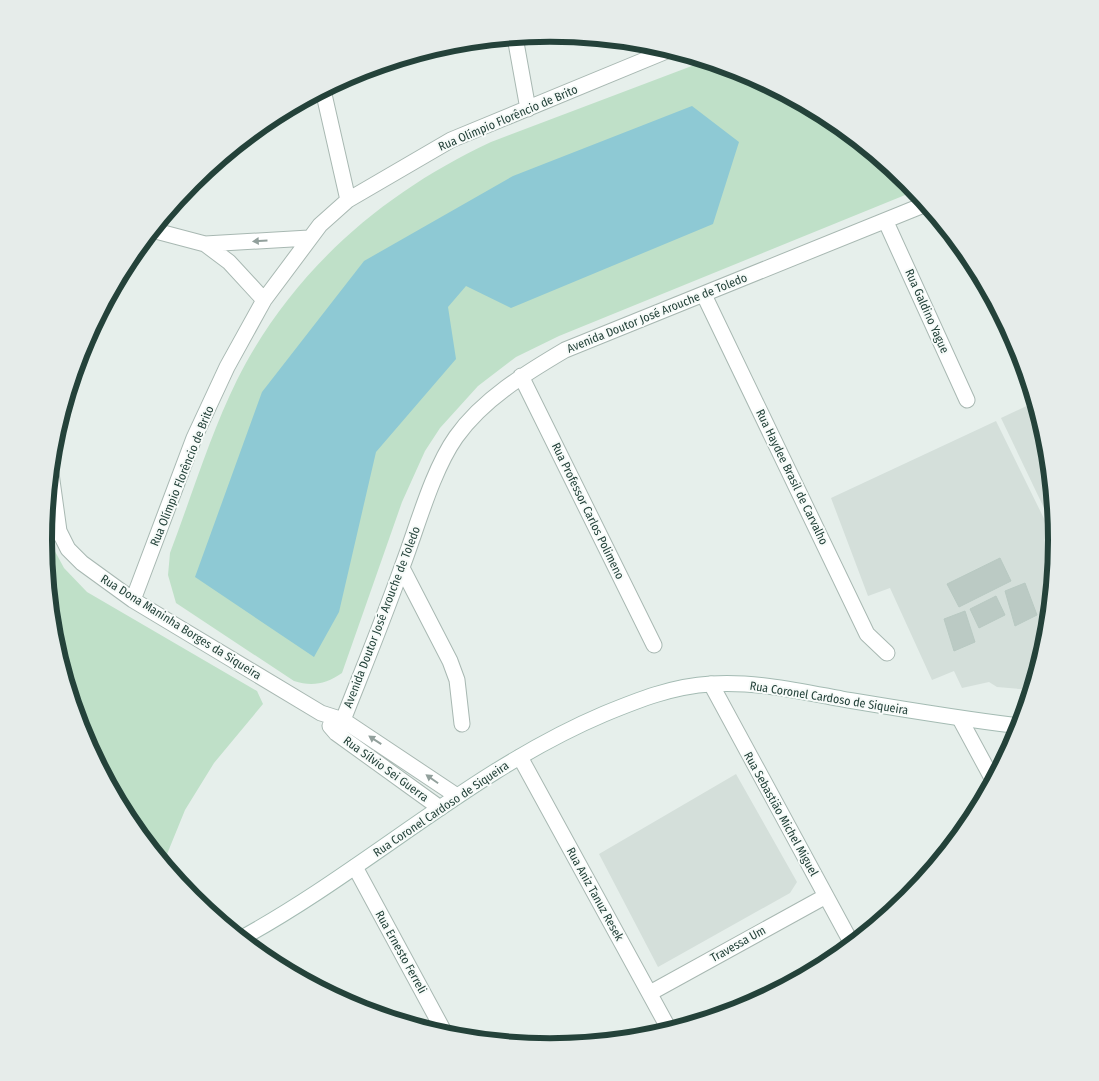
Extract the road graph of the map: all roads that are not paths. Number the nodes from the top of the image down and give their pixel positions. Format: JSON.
{"nodes":[{"id":1,"x":516,"y":44,"type":"edge"},
{"id":2,"x":658,"y":55,"type":"edge"},
{"id":3,"x":324,"y":96,"type":"edge"},
{"id":4,"x":528,"y":109,"type":"junction"},
{"id":5,"x":348,"y":200,"type":"junction"},
{"id":6,"x":919,"y":207,"type":"edge"},
{"id":7,"x":886,"y":222,"type":"junction"},
{"id":8,"x":158,"y":232,"type":"edge"},
{"id":9,"x":309,"y":238,"type":"junction"},
{"id":10,"x":204,"y":244,"type":"junction"},
{"id":11,"x":704,"y":295,"type":"junction"},
{"id":12,"x":264,"y":300,"type":"junction"},
{"id":13,"x":521,"y":376,"type":"junction"},
{"id":14,"x":967,"y":400,"type":"dead end"},
{"id":15,"x":54,"y":496,"type":"edge"},
{"id":16,"x":402,"y":568,"type":"junction"},
{"id":17,"x":133,"y":600,"type":"junction"},
{"id":18,"x":654,"y":645,"type":"dead end"},
{"id":19,"x":887,"y":653,"type":"dead end"},
{"id":20,"x":711,"y":684,"type":"junction"},
{"id":21,"x":320,"y":713,"type":"junction"},
{"id":22,"x":960,"y":719,"type":"junction"},
{"id":23,"x":343,"y":720,"type":"junction"},
{"id":24,"x":462,"y":724,"type":"dead end"},
{"id":25,"x":1012,"y":725,"type":"edge"},
{"id":26,"x":336,"y":733,"type":"junction"},
{"id":27,"x":520,"y":757,"type":"junction"},
{"id":28,"x":990,"y":774,"type":"edge"},
{"id":29,"x":457,"y":796,"type":"junction"},
{"id":30,"x":440,"y":808,"type":"junction"},
{"id":31,"x":355,"y":867,"type":"junction"},
{"id":32,"x":826,"y":896,"type":"junction"},
{"id":33,"x":246,"y":936,"type":"edge"},
{"id":34,"x":849,"y":939,"type":"edge"},
{"id":35,"x":650,"y":993,"type":"junction"},
{"id":36,"x":667,"y":1025,"type":"edge"},
{"id":37,"x":442,"y":1027,"type":"edge"}],
"edges":[{"from":1,"to":4,"type":"street"},
{"from":2,"to":4,"type":"street","name":"Rua Olímpio Florêncio de Brito"},
{"from":3,"to":5,"type":"street"},
{"from":4,"to":5,"type":"street","name":"Rua Olímpio Florêncio de Brito"},
{"from":5,"to":9,"type":"street","name":"Rua Olímpio Florêncio de Brito"},
{"from":6,"to":7,"type":"street","name":"Avenida Doutor José Arouche de Toledo"},
{"from":7,"to":11,"type":"street","name":"Avenida Doutor José Arouche de Toledo"},
{"from":7,"to":14,"type":"street","name":"Rua Galdino Yague"},
{"from":8,"to":10,"type":"street"},
{"from":9,"to":10,"type":"street","one_way":true},
{"from":9,"to":12,"type":"street","name":"Rua Olímpio Florêncio de Brito"},
{"from":10,"to":12,"type":"street"},
{"from":11,"to":13,"type":"street","name":"Avenida Doutor José Arouche de Toledo"},
{"from":11,"to":19,"type":"street","name":"Rua Haydee Brasil de Carvalho"},
{"from":12,"to":17,"type":"street","name":"Rua Olímpio Florêncio de Brito"},
{"from":13,"to":16,"type":"street","name":"Avenida Doutor José Arouche de Toledo"},
{"from":13,"to":18,"type":"street","name":"Rua Professor Carlos Polimeno"},
{"from":15,"to":17,"type":"street","name":"Rua Dona Maninha Borges da Siqueira"},
{"from":16,"to":23,"type":"street","name":"Avenida Doutor José Arouche de Toledo"},
{"from":16,"to":24,"type":"street"},
{"from":17,"to":21,"type":"street","name":"Rua Dona Maninha Borges da Siqueira"},
{"from":20,"to":22,"type":"street","name":"Rua Coronel Cardoso de Siqueira"},
{"from":20,"to":27,"type":"street","name":"Rua Coronel Cardoso de Siqueira"},
{"from":20,"to":32,"type":"street","name":"Rua Sebastião Michel Miguel"},
{"from":21,"to":23,"type":"street","name":"Rua Sílvio Sei Guerra"},
{"from":21,"to":26,"type":"street","name":"Rua Sílvio Sei Guerra"},
{"from":22,"to":25,"type":"street","name":"Rua Coronel Cardoso de Siqueira"},
{"from":22,"to":28,"type":"street"},
{"from":23,"to":26,"type":"street","name":"Avenida Doutor José Arouche de Toledo"},
{"from":29,"to":23,"type":"street","name":"Rua Sílvio Sei Guerra","one_way":true},
{"from":26,"to":30,"type":"street","name":"Rua Sílvio Sei Guerra"},
{"from":27,"to":29,"type":"street","name":"Rua Coronel Cardoso de Siqueira"},
{"from":27,"to":35,"type":"street","name":"Rua Aniz Tanuz Resek"},
{"from":29,"to":30,"type":"street","name":"Rua Coronel Cardoso de Siqueira"},
{"from":30,"to":31,"type":"street","name":"Rua Coronel Cardoso de Siqueira"},
{"from":31,"to":33,"type":"street","name":"Rua Coronel Cardoso de Siqueira"},
{"from":31,"to":37,"type":"street","name":"Rua Ernesto Ferreli"},
{"from":32,"to":34,"type":"street","name":"Rua Sebastião Michel Miguel"},
{"from":32,"to":35,"type":"street","name":"Travessa Um"},
{"from":35,"to":36,"type":"street","name":"Rua Aniz Tanuz Resek"}]}
